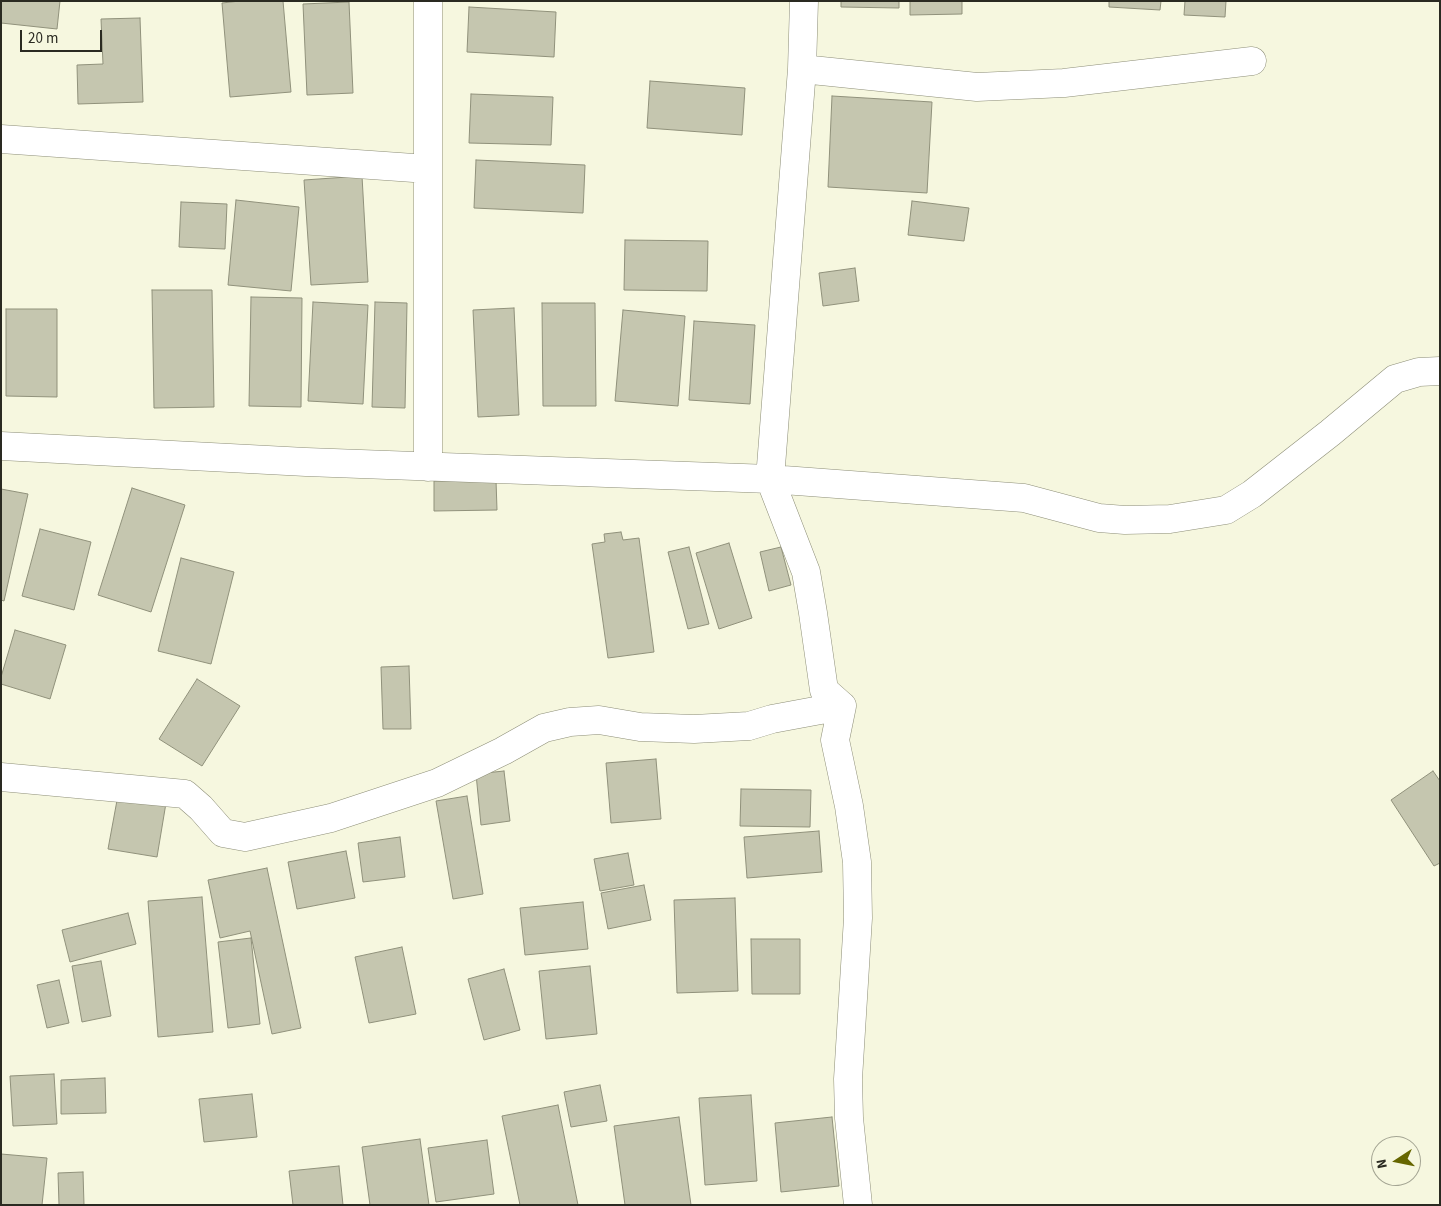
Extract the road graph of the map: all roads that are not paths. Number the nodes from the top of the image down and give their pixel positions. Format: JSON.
{"nodes":[{"id":1,"x":428,"y":1,"type":"edge"},
{"id":2,"x":804,"y":1,"type":"edge"},
{"id":3,"x":1252,"y":61,"type":"dead end"},
{"id":4,"x":802,"y":69,"type":"junction"},
{"id":5,"x":1,"y":140,"type":"edge"},
{"id":6,"x":428,"y":169,"type":"junction"},
{"id":7,"x":1440,"y":371,"type":"edge"},
{"id":8,"x":1,"y":446,"type":"edge"},
{"id":9,"x":428,"y":467,"type":"junction"},
{"id":10,"x":770,"y":479,"type":"junction"},
{"id":11,"x":842,"y":706,"type":"junction"},
{"id":12,"x":1,"y":777,"type":"edge"},
{"id":13,"x":858,"y":1205,"type":"edge"}],
"edges":[{"from":1,"to":6,"type":"street"},
{"from":2,"to":4,"type":"street"},
{"from":3,"to":4,"type":"street"},
{"from":4,"to":10,"type":"street"},
{"from":5,"to":6,"type":"street"},
{"from":6,"to":9,"type":"street"},
{"from":7,"to":10,"type":"street"},
{"from":8,"to":9,"type":"street"},
{"from":9,"to":10,"type":"street"},
{"from":10,"to":11,"type":"street"},
{"from":11,"to":12,"type":"street"},
{"from":11,"to":13,"type":"street"}]}
